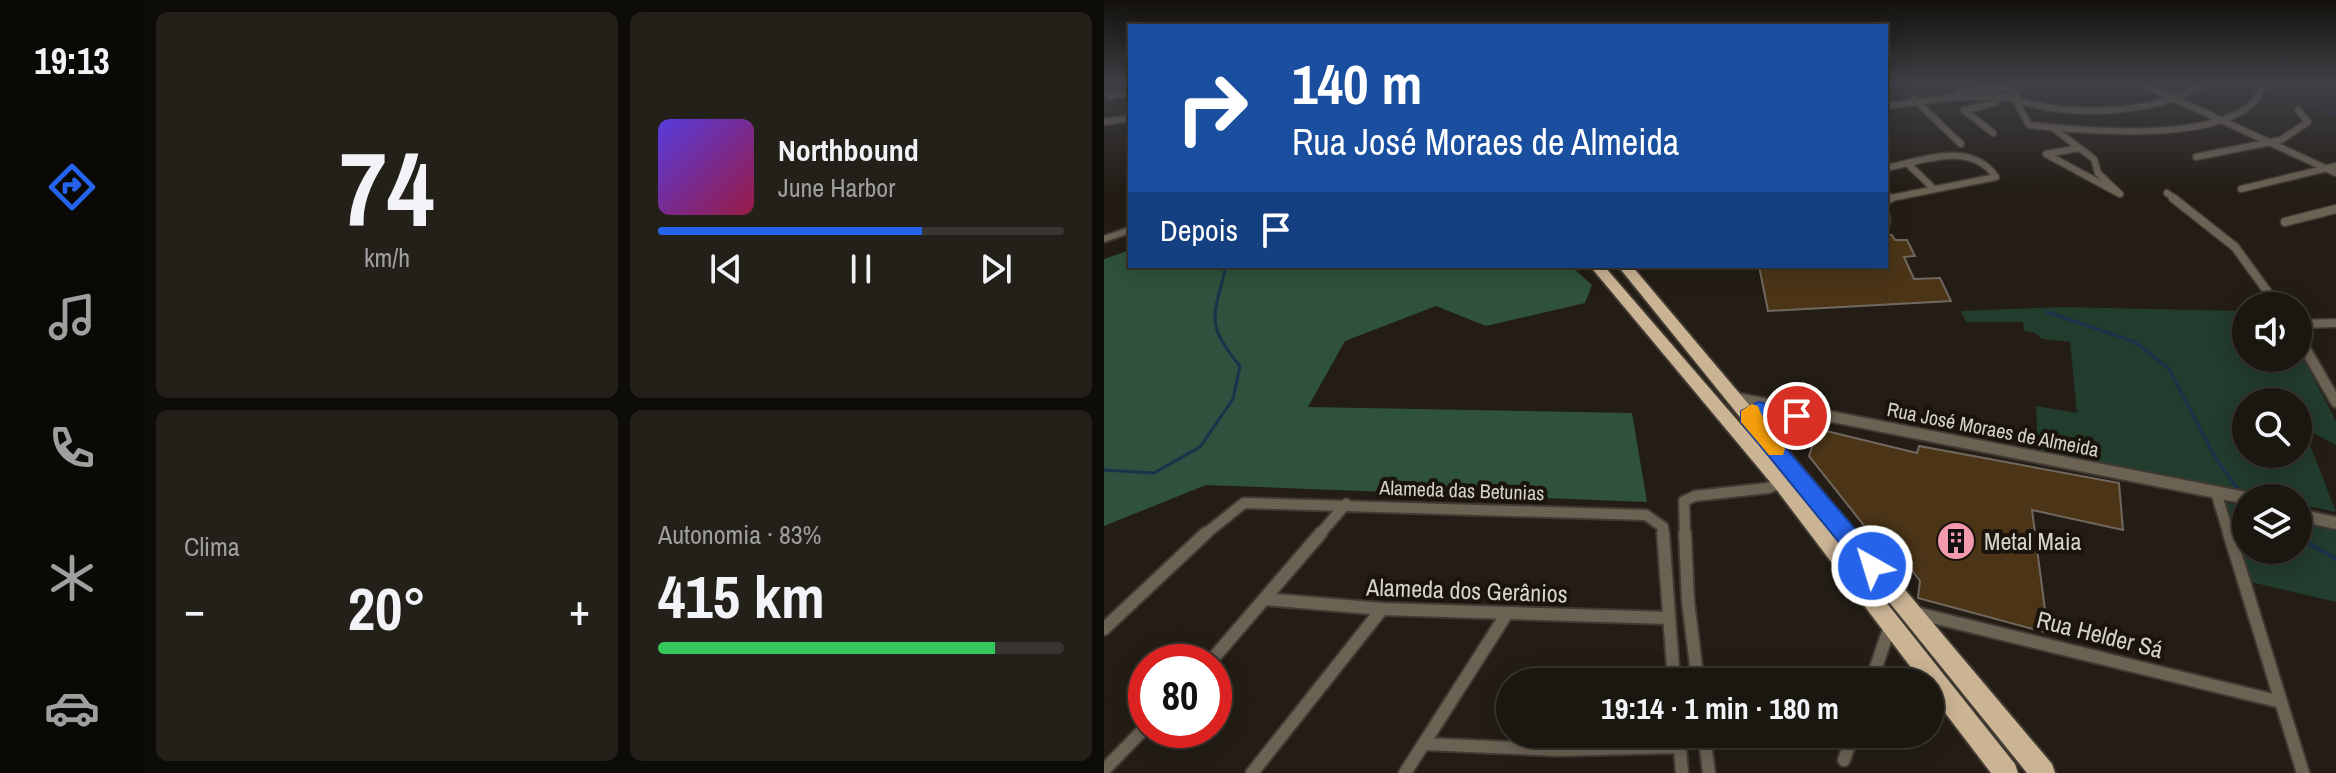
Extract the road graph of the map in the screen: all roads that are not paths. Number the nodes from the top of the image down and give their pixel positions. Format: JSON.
{"nodes":[{"id":1,"x":1932,"y":119,"type":"edge"},
{"id":2,"x":1975,"y":119,"type":"edge"},
{"id":3,"x":2026,"y":119,"type":"edge"},
{"id":4,"x":2221,"y":119,"type":"joint"},
{"id":5,"x":2306,"y":119,"type":"edge"},
{"id":6,"x":2057,"y":128,"type":"junction"},
{"id":7,"x":1993,"y":133,"type":"dead end"},
{"id":8,"x":2273,"y":142,"type":"junction"},
{"id":9,"x":1961,"y":144,"type":"dead end"},
{"id":10,"x":2079,"y":148,"type":"junction"},
{"id":11,"x":2196,"y":157,"type":"dead end"},
{"id":12,"x":1908,"y":164,"type":"junction"},
{"id":13,"x":1888,"y":168,"type":"edge"},
{"id":14,"x":2333,"y":169,"type":"edge"},
{"id":15,"x":2098,"y":173,"type":"junction"},
{"id":16,"x":2083,"y":175,"type":"junction"},
{"id":17,"x":1934,"y":189,"type":"junction"},
{"id":18,"x":2241,"y":189,"type":"dead end"},
{"id":19,"x":2167,"y":193,"type":"dead end"},
{"id":20,"x":1888,"y":199,"type":"edge"},
{"id":21,"x":2336,"y":209,"type":"edge"},
{"id":22,"x":2285,"y":222,"type":"dead end"},
{"id":23,"x":1128,"y":231,"type":"edge"},
{"id":24,"x":1104,"y":239,"type":"edge"},
{"id":25,"x":1599,"y":268,"type":"edge"},
{"id":26,"x":1627,"y":268,"type":"edge"},
{"id":27,"x":2268,"y":292,"type":"edge"},
{"id":28,"x":2336,"y":323,"type":"edge"},
{"id":29,"x":2312,"y":324,"type":"edge"},
{"id":30,"x":2312,"y":360,"type":"edge"},
{"id":31,"x":2325,"y":382,"type":"junction"},
{"id":32,"x":2336,"y":384,"type":"edge"},
{"id":33,"x":1732,"y":397,"type":"junction"},
{"id":34,"x":2336,"y":402,"type":"edge"},
{"id":35,"x":1748,"y":416,"type":"junction"},
{"id":36,"x":1822,"y":418,"type":"junction"},
{"id":37,"x":1785,"y":474,"type":"junction"},
{"id":38,"x":2217,"y":496,"type":"junction"},
{"id":39,"x":2232,"y":497,"type":"edge"},
{"id":40,"x":2232,"y":501,"type":"edge"},
{"id":41,"x":1346,"y":504,"type":"junction"},
{"id":42,"x":2312,"y":511,"type":"edge"},
{"id":43,"x":2336,"y":515,"type":"edge"},
{"id":44,"x":2312,"y":518,"type":"edge"},
{"id":45,"x":2336,"y":523,"type":"edge"},
{"id":46,"x":1265,"y":599,"type":"junction"},
{"id":47,"x":1382,"y":609,"type":"junction"},
{"id":48,"x":1909,"y":611,"type":"junction"},
{"id":49,"x":1506,"y":615,"type":"junction"},
{"id":50,"x":1668,"y":618,"type":"junction"},
{"id":51,"x":1891,"y":623,"type":"junction"},
{"id":52,"x":1104,"y":629,"type":"edge"},
{"id":53,"x":1226,"y":644,"type":"edge"},
{"id":54,"x":1673,"y":668,"type":"edge"},
{"id":55,"x":1696,"y":668,"type":"edge"},
{"id":56,"x":1876,"y":668,"type":"edge"},
{"id":57,"x":2281,"y":702,"type":"junction"},
{"id":58,"x":1426,"y":744,"type":"junction"},
{"id":59,"x":1128,"y":745,"type":"edge"},
{"id":60,"x":1496,"y":747,"type":"edge"},
{"id":61,"x":1514,"y":748,"type":"edge"},
{"id":62,"x":1585,"y":748,"type":"edge"},
{"id":63,"x":1680,"y":748,"type":"edge"},
{"id":64,"x":1706,"y":748,"type":"edge"},
{"id":65,"x":1848,"y":748,"type":"edge"},
{"id":66,"x":1844,"y":760,"type":"dead end"},
{"id":67,"x":1104,"y":770,"type":"edge"},
{"id":68,"x":1252,"y":773,"type":"edge"},
{"id":69,"x":1405,"y":773,"type":"edge"},
{"id":70,"x":1682,"y":773,"type":"edge"},
{"id":71,"x":1709,"y":773,"type":"edge"},
{"id":72,"x":2006,"y":773,"type":"edge"},
{"id":73,"x":2043,"y":773,"type":"edge"},
{"id":74,"x":2303,"y":773,"type":"edge"}],
"edges":[{"from":1,"to":9,"type":"street"},
{"from":2,"to":7,"type":"street"},
{"from":3,"to":6,"type":"street"},
{"from":4,"to":6,"type":"street"},
{"from":4,"to":8,"type":"street"},
{"from":5,"to":8,"type":"street"},
{"from":6,"to":10,"type":"street"},
{"from":8,"to":11,"type":"street"},
{"from":8,"to":14,"type":"street"},
{"from":10,"to":15,"type":"street"},
{"from":10,"to":16,"type":"street"},
{"from":12,"to":13,"type":"street"},
{"from":12,"to":17,"type":"street"},
{"from":12,"to":17,"type":"street"},
{"from":14,"to":18,"type":"street"},
{"from":15,"to":16,"type":"street"},
{"from":15,"to":16,"type":"street"},
{"from":17,"to":20,"type":"street"},
{"from":19,"to":27,"type":"street"},
{"from":21,"to":22,"type":"street"},
{"from":23,"to":24,"type":"street"},
{"from":25,"to":37,"type":"highway"},
{"from":26,"to":33,"type":"highway"},
{"from":28,"to":29,"type":"street"},
{"from":30,"to":31,"type":"street"},
{"from":31,"to":32,"type":"street"},
{"from":31,"to":34,"type":"street"},
{"from":33,"to":35,"type":"highway"},
{"from":33,"to":36,"type":"street","name":"Rua José Moraes de Almeida"},
{"from":35,"to":36,"type":"street","name":"Rua José Moraes de Almeida"},
{"from":35,"to":37,"type":"highway"},
{"from":36,"to":38,"type":"street","name":"Rua José Moraes de Almeida"},
{"from":37,"to":48,"type":"highway"},
{"from":37,"to":51,"type":"highway"},
{"from":37,"to":55,"type":"street"},
{"from":38,"to":39,"type":"street","name":"Rua José Moraes de Almeida"},
{"from":38,"to":40,"type":"street","name":"Rua José Moraes de Almeida"},
{"from":38,"to":57,"type":"street"},
{"from":41,"to":46,"type":"street"},
{"from":41,"to":50,"type":"street","name":"Alameda das Betunias"},
{"from":41,"to":52,"type":"street","name":"Alameda das Betunias"},
{"from":42,"to":43,"type":"street"},
{"from":44,"to":45,"type":"street"},
{"from":46,"to":47,"type":"street","name":"Alameda dos Gerânios"},
{"from":46,"to":53,"type":"street"},
{"from":47,"to":49,"type":"street","name":"Alameda dos Gerânios"},
{"from":47,"to":68,"type":"street"},
{"from":48,"to":57,"type":"street","name":"Rua Helder Sá"},
{"from":48,"to":73,"type":"highway"},
{"from":49,"to":50,"type":"street","name":"Alameda dos Gerânios"},
{"from":49,"to":58,"type":"street"},
{"from":50,"to":54,"type":"street"},
{"from":51,"to":56,"type":"street"},
{"from":51,"to":72,"type":"highway"},
{"from":57,"to":74,"type":"street"},
{"from":58,"to":60,"type":"street"},
{"from":58,"to":69,"type":"street"},
{"from":59,"to":67,"type":"street"},
{"from":61,"to":62,"type":"street"},
{"from":63,"to":70,"type":"street"},
{"from":64,"to":71,"type":"street"},
{"from":65,"to":66,"type":"street"}]}
